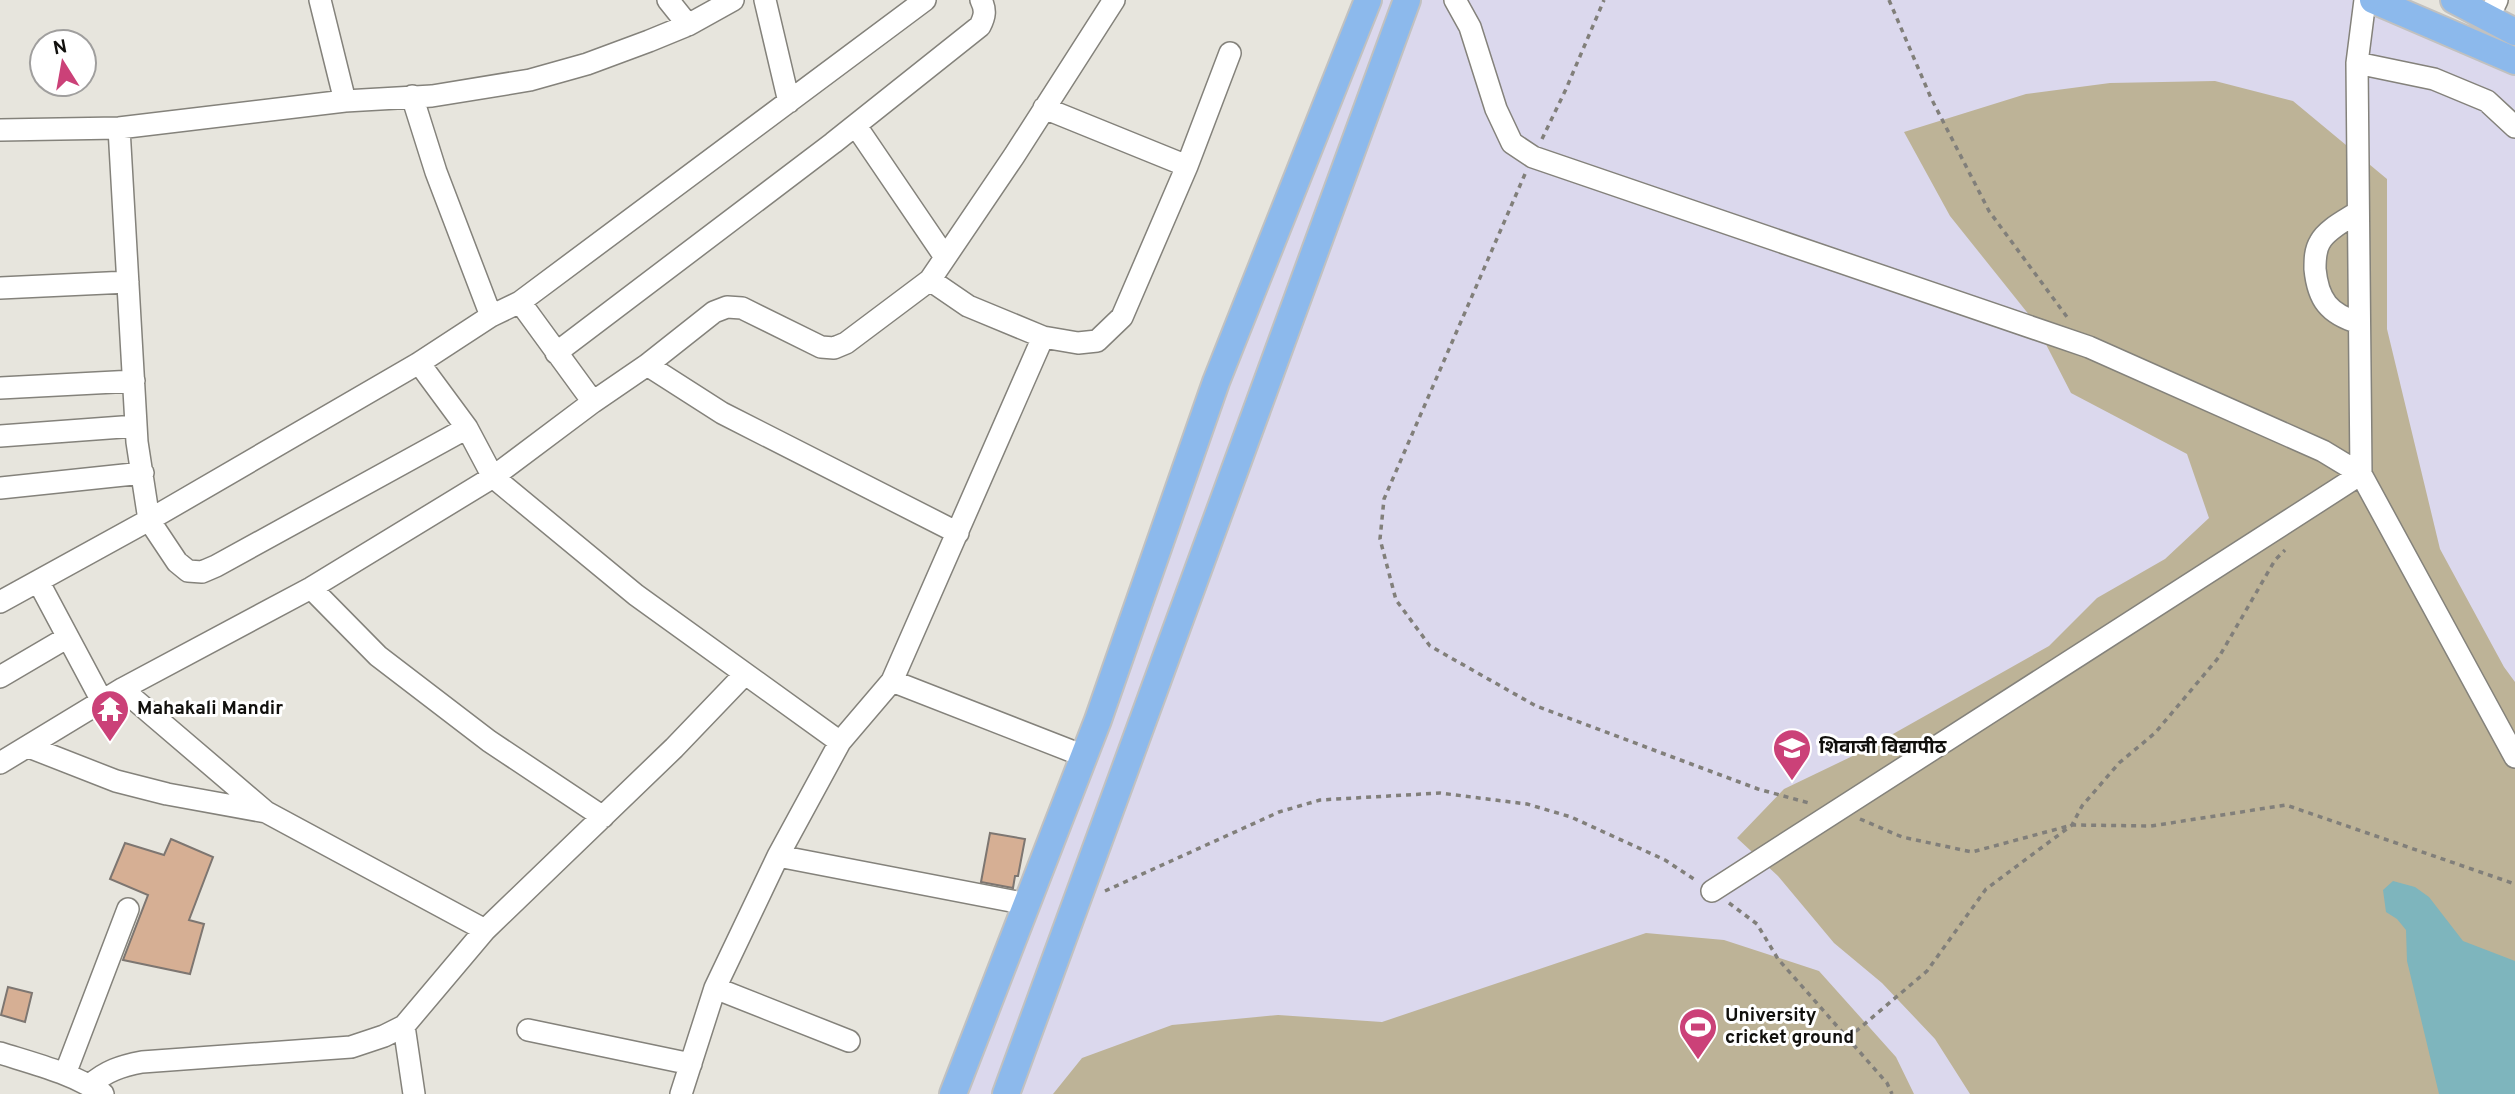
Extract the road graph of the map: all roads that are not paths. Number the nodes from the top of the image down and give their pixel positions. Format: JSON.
{"nodes":[{"id":1,"x":320,"y":0,"type":"edge"},
{"id":2,"x":668,"y":0,"type":"edge"},
{"id":3,"x":733,"y":0,"type":"edge"},
{"id":4,"x":765,"y":0,"type":"edge"},
{"id":5,"x":925,"y":0,"type":"edge"},
{"id":6,"x":981,"y":0,"type":"edge"},
{"id":7,"x":1114,"y":0,"type":"edge"},
{"id":8,"x":1368,"y":0,"type":"edge"},
{"id":9,"x":1407,"y":0,"type":"edge"},
{"id":10,"x":1455,"y":0,"type":"edge"},
{"id":11,"x":2365,"y":0,"type":"edge"},
{"id":12,"x":2372,"y":0,"type":"edge"},
{"id":13,"x":2454,"y":0,"type":"edge"},
{"id":14,"x":2493,"y":10,"type":"edge"},
{"id":15,"x":688,"y":25,"type":"junction"},
{"id":16,"x":2515,"y":32,"type":"edge"},
{"id":17,"x":1230,"y":53,"type":"dead end"},
{"id":18,"x":2515,"y":61,"type":"edge"},
{"id":19,"x":2357,"y":63,"type":"junction"},
{"id":20,"x":412,"y":96,"type":"junction"},
{"id":21,"x":345,"y":101,"type":"junction"},
{"id":22,"x":789,"y":102,"type":"junction"},
{"id":23,"x":1044,"y":108,"type":"junction"},
{"id":24,"x":856,"y":126,"type":"junction"},
{"id":25,"x":2515,"y":127,"type":"edge"},
{"id":26,"x":119,"y":128,"type":"junction"},
{"id":27,"x":0,"y":130,"type":"edge"},
{"id":28,"x":1187,"y":166,"type":"junction"},
{"id":29,"x":2358,"y":212,"type":"junction"},
{"id":30,"x":945,"y":257,"type":"junction"},
{"id":31,"x":930,"y":280,"type":"junction"},
{"id":32,"x":128,"y":282,"type":"junction"},
{"id":33,"x":0,"y":288,"type":"edge"},
{"id":34,"x":520,"y":302,"type":"junction"},
{"id":35,"x":491,"y":316,"type":"junction"},
{"id":36,"x":2359,"y":323,"type":"junction"},
{"id":37,"x":1043,"y":337,"type":"junction"},
{"id":38,"x":556,"y":353,"type":"junction"},
{"id":39,"x":419,"y":363,"type":"junction"},
{"id":40,"x":647,"y":365,"type":"junction"},
{"id":41,"x":134,"y":381,"type":"junction"},
{"id":42,"x":0,"y":388,"type":"edge"},
{"id":43,"x":593,"y":402,"type":"junction"},
{"id":44,"x":136,"y":426,"type":"junction"},
{"id":45,"x":467,"y":428,"type":"junction"},
{"id":46,"x":0,"y":436,"type":"edge"},
{"id":47,"x":143,"y":473,"type":"junction"},
{"id":48,"x":2361,"y":474,"type":"junction"},
{"id":49,"x":493,"y":477,"type":"junction"},
{"id":50,"x":0,"y":488,"type":"edge"},
{"id":51,"x":149,"y":520,"type":"junction"},
{"id":52,"x":958,"y":533,"type":"junction"},
{"id":53,"x":38,"y":580,"type":"junction"},
{"id":54,"x":310,"y":588,"type":"junction"},
{"id":55,"x":0,"y":602,"type":"edge"},
{"id":56,"x":68,"y":637,"type":"junction"},
{"id":57,"x":744,"y":675,"type":"junction"},
{"id":58,"x":0,"y":677,"type":"edge"},
{"id":59,"x":892,"y":681,"type":"junction"},
{"id":60,"x":122,"y":689,"type":"junction"},
{"id":61,"x":102,"y":701,"type":"junction"},
{"id":62,"x":840,"y":742,"type":"junction"},
{"id":63,"x":29,"y":747,"type":"junction"},
{"id":64,"x":1084,"y":756,"type":"junction"},
{"id":65,"x":2515,"y":757,"type":"edge"},
{"id":66,"x":0,"y":763,"type":"edge"},
{"id":67,"x":266,"y":812,"type":"junction"},
{"id":68,"x":603,"y":817,"type":"junction"},
{"id":69,"x":778,"y":856,"type":"junction"},
{"id":70,"x":1712,"y":891,"type":"road end"},
{"id":71,"x":1027,"y":904,"type":"junction"},
{"id":72,"x":128,"y":909,"type":"dead end"},
{"id":73,"x":485,"y":930,"type":"junction"},
{"id":74,"x":715,"y":988,"type":"junction"},
{"id":75,"x":404,"y":1026,"type":"junction"},
{"id":76,"x":528,"y":1030,"type":"dead end"},
{"id":77,"x":849,"y":1041,"type":"dead end"},
{"id":78,"x":0,"y":1053,"type":"edge"},
{"id":79,"x":691,"y":1064,"type":"junction"},
{"id":80,"x":65,"y":1074,"type":"junction"},
{"id":81,"x":96,"y":1089,"type":"edge"},
{"id":82,"x":414,"y":1094,"type":"edge"},
{"id":83,"x":681,"y":1094,"type":"edge"},
{"id":84,"x":953,"y":1094,"type":"edge"},
{"id":85,"x":1006,"y":1094,"type":"edge"}],
"edges":[{"from":1,"to":21,"type":"street"},
{"from":2,"to":15,"type":"street"},
{"from":3,"to":15,"type":"street"},
{"from":4,"to":22,"type":"street"},
{"from":5,"to":22,"type":"street"},
{"from":6,"to":24,"type":"street"},
{"from":7,"to":23,"type":"street"},
{"from":8,"to":64,"type":"main road"},
{"from":9,"to":85,"type":"main road"},
{"from":10,"to":48,"type":"street"},
{"from":11,"to":19,"type":"street"},
{"from":12,"to":18,"type":"main road"},
{"from":13,"to":14,"type":"main road"},
{"from":14,"to":16,"type":"main road"},
{"from":15,"to":20,"type":"street"},
{"from":17,"to":28,"type":"street"},
{"from":19,"to":25,"type":"street"},
{"from":19,"to":29,"type":"street"},
{"from":20,"to":21,"type":"street"},
{"from":20,"to":35,"type":"street"},
{"from":21,"to":26,"type":"street"},
{"from":22,"to":34,"type":"street"},
{"from":23,"to":28,"type":"street"},
{"from":23,"to":30,"type":"street"},
{"from":24,"to":30,"type":"street"},
{"from":24,"to":38,"type":"street"},
{"from":26,"to":27,"type":"street"},
{"from":26,"to":32,"type":"street"},
{"from":28,"to":37,"type":"street"},
{"from":29,"to":36,"type":"street"},
{"from":29,"to":36,"type":"street"},
{"from":30,"to":31,"type":"street"},
{"from":31,"to":37,"type":"street"},
{"from":31,"to":40,"type":"street"},
{"from":32,"to":33,"type":"street"},
{"from":32,"to":41,"type":"street"},
{"from":34,"to":35,"type":"street"},
{"from":34,"to":38,"type":"street"},
{"from":35,"to":39,"type":"street"},
{"from":36,"to":48,"type":"street"},
{"from":37,"to":52,"type":"street"},
{"from":38,"to":43,"type":"street"},
{"from":39,"to":45,"type":"street"},
{"from":39,"to":51,"type":"street"},
{"from":40,"to":43,"type":"street"},
{"from":40,"to":52,"type":"street"},
{"from":41,"to":42,"type":"street"},
{"from":41,"to":44,"type":"street"},
{"from":43,"to":49,"type":"street"},
{"from":44,"to":46,"type":"street"},
{"from":44,"to":47,"type":"street"},
{"from":45,"to":49,"type":"street"},
{"from":45,"to":51,"type":"street"},
{"from":47,"to":50,"type":"street"},
{"from":47,"to":51,"type":"street"},
{"from":48,"to":65,"type":"street"},
{"from":48,"to":70,"type":"street"},
{"from":49,"to":54,"type":"street"},
{"from":49,"to":57,"type":"street"},
{"from":51,"to":53,"type":"street"},
{"from":52,"to":59,"type":"street"},
{"from":53,"to":55,"type":"street"},
{"from":53,"to":56,"type":"street"},
{"from":54,"to":60,"type":"street"},
{"from":54,"to":68,"type":"street"},
{"from":56,"to":58,"type":"street"},
{"from":56,"to":61,"type":"street"},
{"from":57,"to":62,"type":"street"},
{"from":57,"to":68,"type":"street"},
{"from":59,"to":62,"type":"street"},
{"from":59,"to":64,"type":"street"},
{"from":60,"to":61,"type":"street"},
{"from":60,"to":67,"type":"street"},
{"from":61,"to":63,"type":"street"},
{"from":62,"to":69,"type":"street"},
{"from":63,"to":66,"type":"street"},
{"from":63,"to":67,"type":"street"},
{"from":64,"to":71,"type":"main road"},
{"from":67,"to":73,"type":"street"},
{"from":68,"to":73,"type":"street"},
{"from":69,"to":71,"type":"street"},
{"from":69,"to":74,"type":"street"},
{"from":71,"to":84,"type":"main road"},
{"from":72,"to":80,"type":"street"},
{"from":73,"to":75,"type":"street"},
{"from":74,"to":77,"type":"street"},
{"from":74,"to":79,"type":"street"},
{"from":75,"to":81,"type":"street"},
{"from":75,"to":82,"type":"street"},
{"from":76,"to":79,"type":"street"},
{"from":78,"to":80,"type":"street"},
{"from":79,"to":83,"type":"street"},
{"from":80,"to":81,"type":"street"}]}
